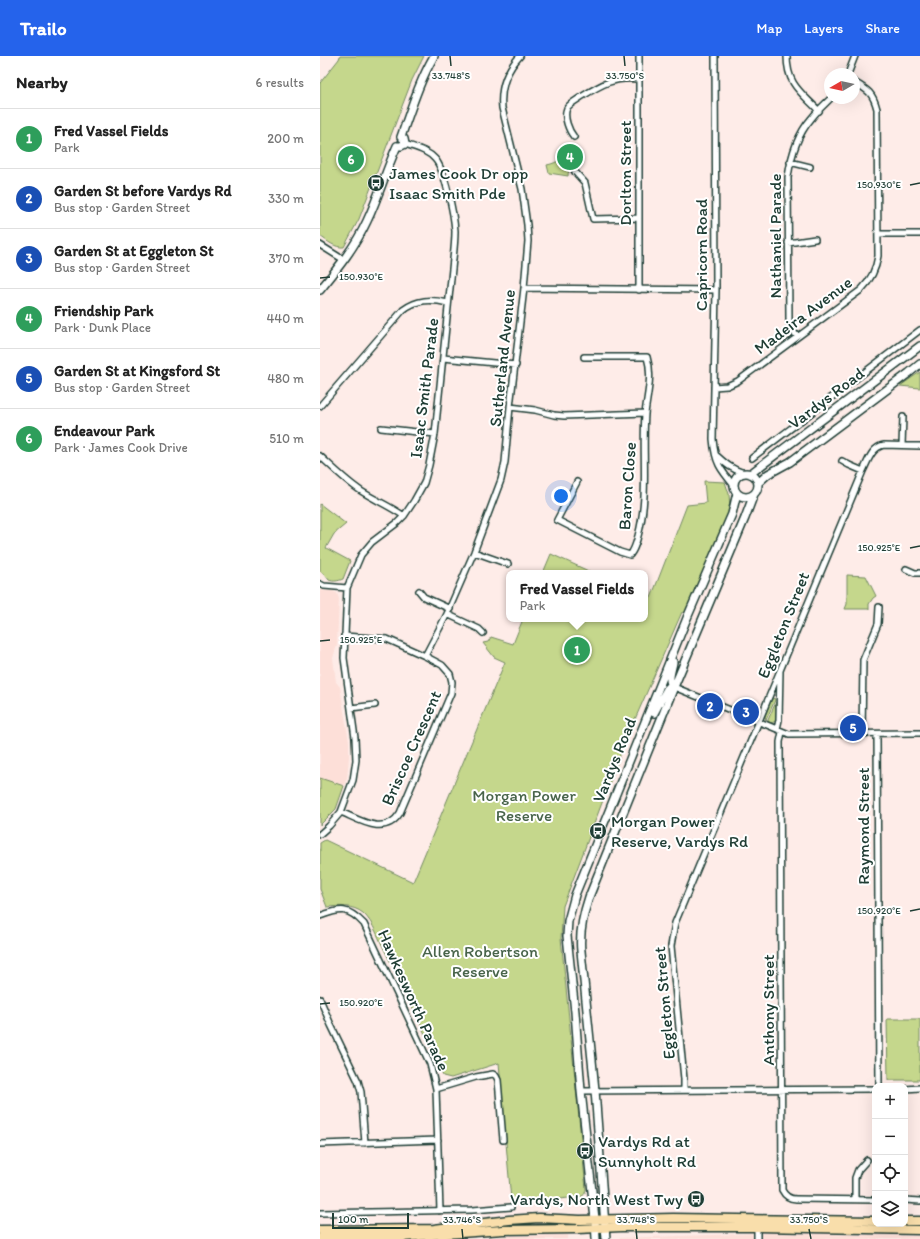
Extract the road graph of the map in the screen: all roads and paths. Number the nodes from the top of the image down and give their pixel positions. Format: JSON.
{"nodes":[{"id":1,"x":434,"y":56,"type":"edge"},
{"id":2,"x":520,"y":56,"type":"edge"},
{"id":3,"x":639,"y":56,"type":"edge"},
{"id":4,"x":714,"y":56,"type":"edge"},
{"id":5,"x":787,"y":56,"type":"edge"},
{"id":6,"x":854,"y":56,"type":"edge"},
{"id":7,"x":850,"y":68,"type":"edge"},
{"id":8,"x":638,"y":80,"type":"junction"},
{"id":9,"x":860,"y":86,"type":"edge"},
{"id":10,"x":825,"y":104,"type":"edge"},
{"id":11,"x":819,"y":111,"type":"junction"},
{"id":12,"x":574,"y":137,"type":"dead end"},
{"id":13,"x":401,"y":145,"type":"junction"},
{"id":14,"x":790,"y":162,"type":"junction"},
{"id":15,"x":810,"y":167,"type":"dead end"},
{"id":16,"x":575,"y":172,"type":"dead end"},
{"id":17,"x":639,"y":218,"type":"junction"},
{"id":18,"x":878,"y":234,"type":"junction"},
{"id":19,"x":920,"y":234,"type":"edge"},
{"id":20,"x":815,"y":239,"type":"dead end"},
{"id":21,"x":788,"y":243,"type":"junction"},
{"id":22,"x":320,"y":245,"type":"edge"},
{"id":23,"x":344,"y":260,"type":"junction"},
{"id":24,"x":524,"y":288,"type":"junction"},
{"id":25,"x":320,"y":290,"type":"edge"},
{"id":26,"x":639,"y":290,"type":"junction"},
{"id":27,"x":716,"y":290,"type":"junction"},
{"id":28,"x":448,"y":303,"type":"junction"},
{"id":29,"x":920,"y":330,"type":"edge"},
{"id":30,"x":797,"y":336,"type":"junction"},
{"id":31,"x":920,"y":346,"type":"edge"},
{"id":32,"x":584,"y":357,"type":"dead end"},
{"id":33,"x":443,"y":358,"type":"junction"},
{"id":34,"x":920,"y":364,"type":"edge"},
{"id":35,"x":516,"y":365,"type":"junction"},
{"id":36,"x":714,"y":387,"type":"junction"},
{"id":37,"x":320,"y":406,"type":"edge"},
{"id":38,"x":510,"y":407,"type":"junction"},
{"id":39,"x":645,"y":413,"type":"junction"},
{"id":40,"x":903,"y":417,"type":"dead end"},
{"id":41,"x":380,"y":428,"type":"dead end"},
{"id":42,"x":435,"y":434,"type":"junction"},
{"id":43,"x":902,"y":445,"type":"junction"},
{"id":44,"x":920,"y":446,"type":"edge"},
{"id":45,"x":716,"y":454,"type":"junction"},
{"id":46,"x":320,"y":456,"type":"edge"},
{"id":47,"x":752,"y":458,"type":"dead end"},
{"id":48,"x":842,"y":460,"type":"dead end"},
{"id":49,"x":863,"y":471,"type":"junction"},
{"id":50,"x":747,"y":474,"type":"junction"},
{"id":51,"x":577,"y":482,"type":"dead end"},
{"id":52,"x":758,"y":483,"type":"junction"},
{"id":53,"x":736,"y":490,"type":"junction"},
{"id":54,"x":754,"y":494,"type":"junction"},
{"id":55,"x":404,"y":516,"type":"junction"},
{"id":56,"x":474,"y":552,"type":"junction"},
{"id":57,"x":508,"y":564,"type":"dead end"},
{"id":58,"x":906,"y":569,"type":"dead end"},
{"id":59,"x":920,"y":573,"type":"edge"},
{"id":60,"x":320,"y":584,"type":"edge"},
{"id":61,"x":347,"y":588,"type":"junction"},
{"id":62,"x":419,"y":591,"type":"dead end"},
{"id":63,"x":879,"y":607,"type":"dead end"},
{"id":64,"x":450,"y":608,"type":"junction"},
{"id":65,"x":447,"y":614,"type":"junction"},
{"id":66,"x":483,"y":633,"type":"dead end"},
{"id":67,"x":344,"y":636,"type":"junction"},
{"id":68,"x":677,"y":643,"type":"junction"},
{"id":69,"x":425,"y":656,"type":"junction"},
{"id":70,"x":780,"y":668,"type":"junction"},
{"id":71,"x":674,"y":687,"type":"junction"},
{"id":72,"x":375,"y":704,"type":"dead end"},
{"id":73,"x":351,"y":708,"type":"junction"},
{"id":74,"x":758,"y":722,"type":"junction"},
{"id":75,"x":777,"y":729,"type":"junction"},
{"id":76,"x":782,"y":732,"type":"junction"},
{"id":77,"x":920,"y":733,"type":"edge"},
{"id":78,"x":862,"y":734,"type":"junction"},
{"id":79,"x":877,"y":734,"type":"junction"},
{"id":80,"x":639,"y":738,"type":"junction"},
{"id":81,"x":341,"y":812,"type":"junction"},
{"id":82,"x":320,"y":834,"type":"edge"},
{"id":83,"x":320,"y":916,"type":"edge"},
{"id":84,"x":320,"y":999,"type":"edge"},
{"id":85,"x":879,"y":1083,"type":"edge"},
{"id":86,"x":920,"y":1088,"type":"edge"},
{"id":87,"x":436,"y":1089,"type":"junction"},
{"id":88,"x":872,"y":1089,"type":"edge"},
{"id":89,"x":908,"y":1089,"type":"edge"},
{"id":90,"x":595,"y":1090,"type":"junction"},
{"id":91,"x":684,"y":1090,"type":"junction"},
{"id":92,"x":782,"y":1090,"type":"junction"},
{"id":93,"x":581,"y":1091,"type":"junction"},
{"id":94,"x":438,"y":1140,"type":"junction"},
{"id":95,"x":503,"y":1140,"type":"dead end"},
{"id":96,"x":365,"y":1143,"type":"junction"},
{"id":97,"x":320,"y":1144,"type":"edge"},
{"id":98,"x":867,"y":1160,"type":"dead end"},
{"id":99,"x":855,"y":1199,"type":"junction"},
{"id":100,"x":872,"y":1200,"type":"edge"},
{"id":101,"x":908,"y":1200,"type":"edge"},
{"id":102,"x":920,"y":1201,"type":"edge"},
{"id":103,"x":511,"y":1207,"type":"dead end"},
{"id":104,"x":440,"y":1211,"type":"junction"},
{"id":105,"x":320,"y":1213,"type":"edge"},
{"id":106,"x":605,"y":1219,"type":"junction"},
{"id":107,"x":595,"y":1220,"type":"junction"},
{"id":108,"x":872,"y":1221,"type":"edge"},
{"id":109,"x":908,"y":1221,"type":"edge"},
{"id":110,"x":920,"y":1221,"type":"edge"},
{"id":111,"x":757,"y":1223,"type":"junction"},
{"id":112,"x":606,"y":1228,"type":"junction"},
{"id":113,"x":596,"y":1229,"type":"junction"},
{"id":114,"x":320,"y":1230,"type":"edge"},
{"id":115,"x":920,"y":1230,"type":"edge"},
{"id":116,"x":377,"y":1235,"type":"edge"},
{"id":117,"x":320,"y":1238,"type":"edge"},
{"id":118,"x":596,"y":1239,"type":"edge"},
{"id":119,"x":606,"y":1239,"type":"edge"},
{"id":120,"x":757,"y":1239,"type":"edge"}],
"edges":[{"from":1,"to":13,"type":"main road"},
{"from":2,"to":24,"type":"street","name":"Sutherland Avenue"},
{"from":3,"to":8,"type":"street","name":"Dorlton Street"},
{"from":4,"to":27,"type":"street","name":"Capricorn Road"},
{"from":5,"to":11,"type":"street"},
{"from":6,"to":7,"type":"street"},
{"from":8,"to":12,"type":"street"},
{"from":8,"to":17,"type":"street","name":"Dorlton Street"},
{"from":9,"to":18,"type":"street","name":"Madeira Avenue"},
{"from":10,"to":11,"type":"street","name":"Nathaniel Parade"},
{"from":11,"to":14,"type":"street","name":"Nathaniel Parade"},
{"from":13,"to":23,"type":"main road"},
{"from":13,"to":28,"type":"street","name":"Isaac Smith Parade"},
{"from":14,"to":15,"type":"street"},
{"from":14,"to":21,"type":"street","name":"Nathaniel Parade"},
{"from":16,"to":17,"type":"street"},
{"from":17,"to":26,"type":"street","name":"Dorlton Street"},
{"from":18,"to":19,"type":"street"},
{"from":18,"to":30,"type":"street","name":"Madeira Avenue"},
{"from":20,"to":21,"type":"street"},
{"from":21,"to":30,"type":"street","name":"Nathaniel Parade"},
{"from":22,"to":23,"type":"street"},
{"from":23,"to":25,"type":"main road"},
{"from":24,"to":26,"type":"street"},
{"from":24,"to":35,"type":"street","name":"Sutherland Avenue"},
{"from":26,"to":27,"type":"street"},
{"from":27,"to":36,"type":"street","name":"Capricorn Road"},
{"from":28,"to":33,"type":"street","name":"Isaac Smith Parade"},
{"from":28,"to":37,"type":"street"},
{"from":29,"to":47,"type":"street"},
{"from":30,"to":36,"type":"street","name":"Madeira Avenue"},
{"from":31,"to":50,"type":"main road","name":"Vardys Road"},
{"from":32,"to":39,"type":"street"},
{"from":33,"to":35,"type":"street"},
{"from":33,"to":42,"type":"street","name":"Isaac Smith Parade"},
{"from":34,"to":52,"type":"main road","name":"Vardys Road"},
{"from":35,"to":38,"type":"street","name":"Sutherland Avenue"},
{"from":36,"to":45,"type":"street","name":"Capricorn Road"},
{"from":38,"to":39,"type":"street"},
{"from":38,"to":56,"type":"street","name":"Sutherland Avenue"},
{"from":39,"to":51,"type":"street","name":"Baron Close"},
{"from":40,"to":43,"type":"street"},
{"from":41,"to":42,"type":"street"},
{"from":42,"to":55,"type":"street","name":"Isaac Smith Parade"},
{"from":43,"to":44,"type":"street","name":"Eggleton Street"},
{"from":43,"to":49,"type":"street","name":"Eggleton Street"},
{"from":45,"to":50,"type":"street"},
{"from":45,"to":53,"type":"street","name":"Capricorn Road"},
{"from":46,"to":55,"type":"street"},
{"from":48,"to":49,"type":"street"},
{"from":49,"to":70,"type":"street","name":"Eggleton Street"},
{"from":50,"to":52,"type":"main road"},
{"from":50,"to":53,"type":"main road"},
{"from":52,"to":54,"type":"main road"},
{"from":53,"to":54,"type":"main road"},
{"from":53,"to":68,"type":"main road","name":"Vardys Road"},
{"from":54,"to":71,"type":"main road","name":"Vardys Road"},
{"from":55,"to":61,"type":"street","name":"Isaac Smith Parade"},
{"from":56,"to":57,"type":"street"},
{"from":56,"to":64,"type":"street","name":"Sutherland Avenue"},
{"from":58,"to":59,"type":"street"},
{"from":60,"to":61,"type":"street"},
{"from":61,"to":67,"type":"street","name":"Isaac Smith Parade"},
{"from":62,"to":64,"type":"street"},
{"from":63,"to":78,"type":"street"},
{"from":64,"to":65,"type":"street","name":"Sutherland Avenue"},
{"from":65,"to":66,"type":"street"},
{"from":65,"to":69,"type":"street","name":"Sutherland Avenue"},
{"from":67,"to":69,"type":"street","name":"Briscoe Crescent"},
{"from":67,"to":73,"type":"street","name":"Isaac Smith Parade"},
{"from":68,"to":71,"type":"main road"},
{"from":68,"to":80,"type":"main road","name":"Vardys Road"},
{"from":69,"to":81,"type":"street","name":"Briscoe Crescent"},
{"from":70,"to":74,"type":"street","name":"Eggleton Street"},
{"from":70,"to":75,"type":"street"},
{"from":71,"to":74,"type":"street"},
{"from":71,"to":80,"type":"main road"},
{"from":71,"to":90,"type":"main road","name":"Vardys Road"},
{"from":72,"to":73,"type":"street"},
{"from":73,"to":81,"type":"street","name":"Isaac Smith Parade"},
{"from":74,"to":75,"type":"street"},
{"from":74,"to":91,"type":"street","name":"Eggleton Street"},
{"from":75,"to":76,"type":"street"},
{"from":76,"to":78,"type":"street"},
{"from":76,"to":92,"type":"street","name":"Anthony Street"},
{"from":77,"to":79,"type":"street"},
{"from":78,"to":79,"type":"street"},
{"from":79,"to":85,"type":"street","name":"Raymond Street"},
{"from":80,"to":93,"type":"main road","name":"Vardys Road"},
{"from":81,"to":82,"type":"street","name":"Isaac Smith Parade"},
{"from":83,"to":87,"type":"street","name":"Hawkesworth Parade"},
{"from":84,"to":96,"type":"street"},
{"from":86,"to":89,"type":"street"},
{"from":87,"to":94,"type":"street","name":"Hawkesworth Parade"},
{"from":87,"to":95,"type":"street"},
{"from":88,"to":92,"type":"street"},
{"from":90,"to":91,"type":"street"},
{"from":90,"to":93,"type":"street"},
{"from":90,"to":106,"type":"main road","name":"Vardys Road"},
{"from":91,"to":92,"type":"street"},
{"from":92,"to":99,"type":"street","name":"Anthony Street"},
{"from":93,"to":107,"type":"main road","name":"Vardys Road"},
{"from":94,"to":96,"type":"street"},
{"from":94,"to":104,"type":"street","name":"Hawkesworth Parade"},
{"from":96,"to":97,"type":"street"},
{"from":98,"to":99,"type":"street"},
{"from":99,"to":100,"type":"street","name":"Anthony Street"},
{"from":101,"to":102,"type":"street"},
{"from":103,"to":104,"type":"street"},
{"from":104,"to":105,"type":"street"},
{"from":106,"to":107,"type":"main road"},
{"from":106,"to":111,"type":"main road"},
{"from":106,"to":112,"type":"main road","name":"Vardys Road"},
{"from":107,"to":113,"type":"main road","name":"Vardys Road"},
{"from":107,"to":116,"type":"main road"},
{"from":108,"to":111,"type":"main road"},
{"from":109,"to":110,"type":"main road"},
{"from":111,"to":112,"type":"main road"},
{"from":111,"to":115,"type":"main road"},
{"from":111,"to":120,"type":"street"},
{"from":112,"to":113,"type":"main road"},
{"from":112,"to":119,"type":"main road","name":"Vardys Road"},
{"from":113,"to":116,"type":"main road"},
{"from":113,"to":118,"type":"main road","name":"Vardys Road"},
{"from":114,"to":116,"type":"main road"},
{"from":116,"to":117,"type":"main road"}]}
